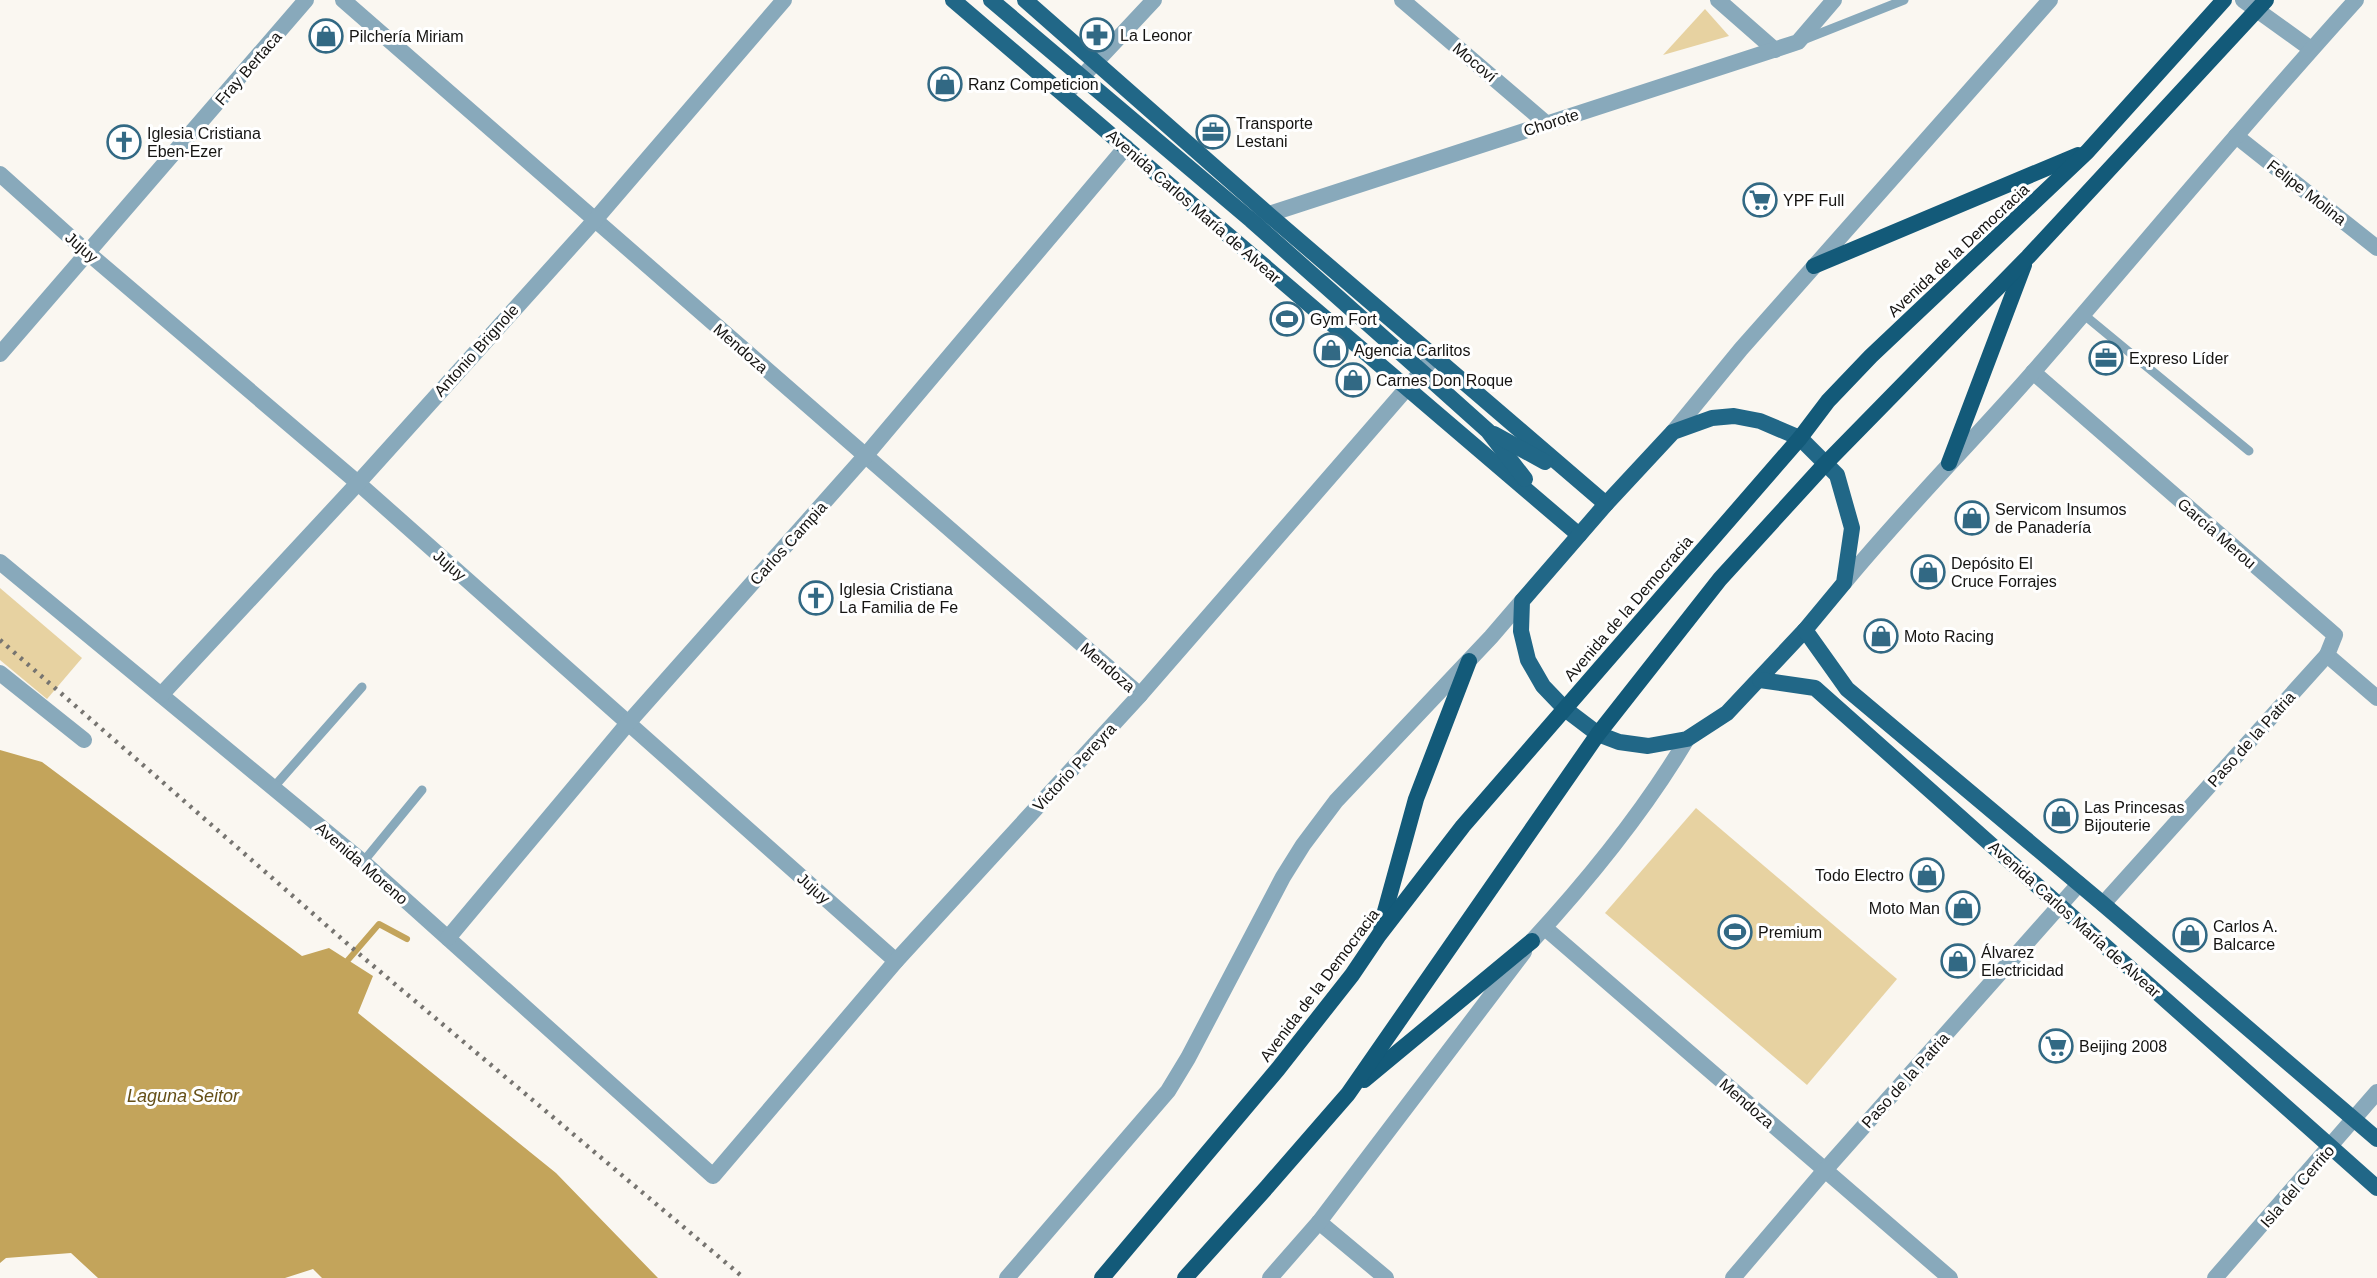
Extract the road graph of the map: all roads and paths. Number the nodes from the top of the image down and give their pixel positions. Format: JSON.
{"nodes":[{"id":1,"x":306,"y":0,"type":"edge"},
{"id":2,"x":343,"y":0,"type":"edge"},
{"id":3,"x":784,"y":0,"type":"edge"},
{"id":4,"x":953,"y":0,"type":"edge"},
{"id":5,"x":991,"y":0,"type":"edge"},
{"id":6,"x":1025,"y":0,"type":"edge"},
{"id":7,"x":1154,"y":0,"type":"edge"},
{"id":8,"x":1402,"y":0,"type":"edge"},
{"id":9,"x":1718,"y":0,"type":"edge"},
{"id":10,"x":1834,"y":0,"type":"edge"},
{"id":11,"x":1904,"y":0,"type":"edge"},
{"id":12,"x":2050,"y":0,"type":"edge"},
{"id":13,"x":2224,"y":0,"type":"edge"},
{"id":14,"x":2356,"y":0,"type":"edge"},
{"id":15,"x":2255,"y":4,"type":"edge"},
{"id":16,"x":1798,"y":42,"type":"junction"},
{"id":17,"x":1775,"y":50,"type":"junction"},
{"id":18,"x":2311,"y":50,"type":"junction"},
{"id":19,"x":1097,"y":63,"type":"junction"},
{"id":20,"x":1082,"y":79,"type":"junction"},
{"id":21,"x":1065,"y":95,"type":"junction"},
{"id":22,"x":1547,"y":124,"type":"junction"},
{"id":23,"x":2236,"y":136,"type":"junction"},
{"id":24,"x":1126,"y":147,"type":"junction"},
{"id":25,"x":2087,"y":152,"type":"junction"},
{"id":26,"x":0,"y":174,"type":"edge"},
{"id":27,"x":1268,"y":214,"type":"junction"},
{"id":28,"x":1251,"y":220,"type":"junction"},
{"id":29,"x":594,"y":221,"type":"junction"},
{"id":30,"x":2377,"y":248,"type":"edge"},
{"id":31,"x":88,"y":253,"type":"junction"},
{"id":32,"x":2028,"y":257,"type":"junction"},
{"id":33,"x":1814,"y":266,"type":"junction"},
{"id":34,"x":2083,"y":314,"type":"junction"},
{"id":35,"x":0,"y":354,"type":"edge"},
{"id":36,"x":1434,"y":357,"type":"junction"},
{"id":37,"x":1422,"y":370,"type":"junction"},
{"id":38,"x":2033,"y":372,"type":"junction"},
{"id":39,"x":1407,"y":388,"type":"junction"},
{"id":40,"x":1488,"y":431,"type":"junction"},
{"id":41,"x":1673,"y":432,"type":"junction"},
{"id":42,"x":1800,"y":438,"type":"junction"},
{"id":43,"x":2249,"y":451,"type":"dead end"},
{"id":44,"x":866,"y":455,"type":"junction"},
{"id":45,"x":1949,"y":463,"type":"junction"},
{"id":46,"x":1825,"y":464,"type":"junction"},
{"id":47,"x":1578,"y":480,"type":"junction"},
{"id":48,"x":358,"y":483,"type":"junction"},
{"id":49,"x":1544,"y":504,"type":"junction"},
{"id":50,"x":1606,"y":504,"type":"junction"},
{"id":51,"x":1579,"y":535,"type":"junction"},
{"id":52,"x":0,"y":562,"type":"edge"},
{"id":53,"x":1844,"y":583,"type":"junction"},
{"id":54,"x":1522,"y":601,"type":"junction"},
{"id":55,"x":1805,"y":630,"type":"junction"},
{"id":56,"x":2327,"y":655,"type":"junction"},
{"id":57,"x":1469,"y":661,"type":"junction"},
{"id":58,"x":0,"y":673,"type":"edge"},
{"id":59,"x":1760,"y":680,"type":"junction"},
{"id":60,"x":362,"y":687,"type":"dead end"},
{"id":61,"x":161,"y":694,"type":"junction"},
{"id":62,"x":1140,"y":695,"type":"junction"},
{"id":63,"x":2377,"y":699,"type":"edge"},
{"id":64,"x":1565,"y":709,"type":"junction"},
{"id":65,"x":629,"y":722,"type":"junction"},
{"id":66,"x":1598,"y":734,"type":"junction"},
{"id":67,"x":1688,"y":739,"type":"junction"},
{"id":68,"x":84,"y":740,"type":"dead end"},
{"id":69,"x":273,"y":788,"type":"junction"},
{"id":70,"x":422,"y":790,"type":"dead end"},
{"id":71,"x":363,"y":861,"type":"junction"},
{"id":72,"x":2079,"y":884,"type":"junction"},
{"id":73,"x":2103,"y":903,"type":"junction"},
{"id":74,"x":2061,"y":905,"type":"junction"},
{"id":75,"x":1545,"y":928,"type":"junction"},
{"id":76,"x":1379,"y":935,"type":"junction"},
{"id":77,"x":448,"y":938,"type":"junction"},
{"id":78,"x":1532,"y":941,"type":"junction"},
{"id":79,"x":896,"y":961,"type":"junction"},
{"id":80,"x":2377,"y":1092,"type":"edge"},
{"id":81,"x":1347,"y":1094,"type":"junction"},
{"id":82,"x":2354,"y":1119,"type":"junction"},
{"id":83,"x":2377,"y":1139,"type":"edge"},
{"id":84,"x":2331,"y":1148,"type":"junction"},
{"id":85,"x":1825,"y":1170,"type":"junction"},
{"id":86,"x":713,"y":1176,"type":"joint"},
{"id":87,"x":2377,"y":1188,"type":"edge"},
{"id":88,"x":1319,"y":1222,"type":"junction"},
{"id":89,"x":1008,"y":1278,"type":"edge"},
{"id":90,"x":1102,"y":1278,"type":"edge"},
{"id":91,"x":1185,"y":1278,"type":"edge"},
{"id":92,"x":1269,"y":1278,"type":"edge"},
{"id":93,"x":1386,"y":1278,"type":"edge"},
{"id":94,"x":1732,"y":1278,"type":"edge"},
{"id":95,"x":1950,"y":1278,"type":"edge"},
{"id":96,"x":2216,"y":1278,"type":"edge"}],
"edges":[{"from":1,"to":31,"type":"street","name":"Fray Bertaca"},
{"from":2,"to":29,"type":"street","name":"Mendoza"},
{"from":3,"to":29,"type":"street","name":"Antonio Brignole"},
{"from":4,"to":21,"type":"main road","name":"Avenida Carlos María de Alvear"},
{"from":5,"to":20,"type":"main road","name":"Avenida Carlos María de Alvear"},
{"from":6,"to":19,"type":"main road","name":"Avenida Carlos María de Alvear"},
{"from":7,"to":19,"type":"street"},
{"from":8,"to":22,"type":"street","name":"Mocoví"},
{"from":9,"to":17,"type":"street"},
{"from":10,"to":16,"type":"street"},
{"from":11,"to":16,"type":"lane"},
{"from":12,"to":33,"type":"street"},
{"from":13,"to":25,"type":"highway","name":"Avenida de la Democracia"},
{"from":14,"to":18,"type":"street"},
{"from":15,"to":18,"type":"street"},
{"from":15,"to":32,"type":"highway"},
{"from":16,"to":17,"type":"street","name":"Chorote"},
{"from":17,"to":22,"type":"street","name":"Chorote"},
{"from":18,"to":23,"type":"street"},
{"from":19,"to":20,"type":"street"},
{"from":19,"to":27,"type":"main road","name":"Avenida Carlos María de Alvear"},
{"from":20,"to":21,"type":"street"},
{"from":20,"to":28,"type":"main road","name":"Avenida Carlos María de Alvear"},
{"from":21,"to":24,"type":"main road","name":"Avenida Carlos María de Alvear"},
{"from":22,"to":27,"type":"street","name":"Chorote"},
{"from":23,"to":30,"type":"street","name":"Felipe Molina"},
{"from":23,"to":34,"type":"street"},
{"from":24,"to":39,"type":"main road","name":"Avenida Carlos María de Alvear"},
{"from":24,"to":44,"type":"street","name":"Carlos Campia"},
{"from":25,"to":33,"type":"highway"},
{"from":25,"to":42,"type":"highway","name":"Avenida de la Democracia"},
{"from":26,"to":31,"type":"street","name":"Jujuy"},
{"from":27,"to":28,"type":"street","name":"Chorote"},
{"from":27,"to":36,"type":"main road","name":"Avenida Carlos María de Alvear"},
{"from":28,"to":37,"type":"main road","name":"Avenida Carlos María de Alvear"},
{"from":29,"to":44,"type":"street","name":"Mendoza"},
{"from":29,"to":48,"type":"street","name":"Antonio Brignole"},
{"from":31,"to":35,"type":"street","name":"Fray Bertaca"},
{"from":31,"to":48,"type":"street","name":"Jujuy"},
{"from":32,"to":45,"type":"highway"},
{"from":32,"to":46,"type":"highway"},
{"from":33,"to":41,"type":"street"},
{"from":34,"to":38,"type":"street"},
{"from":34,"to":43,"type":"lane"},
{"from":36,"to":37,"type":"street","name":"Victorio Pereyra"},
{"from":36,"to":47,"type":"main road","name":"Avenida Carlos María de Alvear"},
{"from":37,"to":39,"type":"street","name":"Victorio Pereyra"},
{"from":37,"to":40,"type":"main road","name":"Avenida Carlos María de Alvear"},
{"from":38,"to":45,"type":"street"},
{"from":38,"to":56,"type":"street","name":"García Merou"},
{"from":39,"to":49,"type":"main road","name":"Avenida Carlos María de Alvear"},
{"from":39,"to":62,"type":"street","name":"Victorio Pereyra"},
{"from":40,"to":47,"type":"main road","name":"Avenida Carlos María de Alvear"},
{"from":40,"to":49,"type":"main road","name":"Avenida Carlos María de Alvear"},
{"from":41,"to":42,"type":"main road"},
{"from":41,"to":50,"type":"main road"},
{"from":42,"to":46,"type":"main road"},
{"from":42,"to":64,"type":"highway","name":"Avenida de la Democracia"},
{"from":44,"to":62,"type":"street","name":"Mendoza"},
{"from":44,"to":65,"type":"street","name":"Carlos Campia"},
{"from":45,"to":53,"type":"street"},
{"from":46,"to":53,"type":"main road"},
{"from":46,"to":66,"type":"highway"},
{"from":47,"to":50,"type":"main road","name":"Avenida Carlos María de Alvear"},
{"from":48,"to":61,"type":"street","name":"Antonio Brignole"},
{"from":48,"to":65,"type":"street","name":"Jujuy"},
{"from":49,"to":51,"type":"main road","name":"Avenida Carlos María de Alvear"},
{"from":50,"to":51,"type":"main road"},
{"from":51,"to":54,"type":"main road"},
{"from":52,"to":61,"type":"street","name":"Avenida Moreno"},
{"from":53,"to":55,"type":"main road"},
{"from":54,"to":57,"type":"street"},
{"from":54,"to":64,"type":"main road"},
{"from":55,"to":59,"type":"main road"},
{"from":55,"to":72,"type":"main road","name":"Avenida Carlos María de Alvear"},
{"from":56,"to":63,"type":"street"},
{"from":56,"to":73,"type":"street","name":"Paso de la Patria"},
{"from":57,"to":76,"type":"highway"},
{"from":57,"to":89,"type":"street"},
{"from":58,"to":68,"type":"street"},
{"from":59,"to":67,"type":"main road"},
{"from":59,"to":74,"type":"main road","name":"Avenida Carlos María de Alvear"},
{"from":60,"to":69,"type":"lane"},
{"from":61,"to":69,"type":"street","name":"Avenida Moreno"},
{"from":62,"to":79,"type":"street","name":"Victorio Pereyra"},
{"from":64,"to":66,"type":"main road"},
{"from":64,"to":76,"type":"highway","name":"Avenida de la Democracia"},
{"from":65,"to":77,"type":"street","name":"Carlos Campia"},
{"from":65,"to":79,"type":"street","name":"Jujuy"},
{"from":66,"to":67,"type":"main road"},
{"from":66,"to":81,"type":"highway"},
{"from":67,"to":75,"type":"street"},
{"from":69,"to":71,"type":"street","name":"Avenida Moreno"},
{"from":70,"to":71,"type":"lane"},
{"from":71,"to":77,"type":"street","name":"Avenida Moreno"},
{"from":72,"to":73,"type":"main road","name":"Avenida Carlos María de Alvear"},
{"from":72,"to":74,"type":"street","name":"Paso de la Patria"},
{"from":73,"to":82,"type":"main road","name":"Avenida Carlos María de Alvear"},
{"from":74,"to":84,"type":"main road","name":"Avenida Carlos María de Alvear"},
{"from":74,"to":85,"type":"street","name":"Paso de la Patria"},
{"from":75,"to":78,"type":"street"},
{"from":75,"to":85,"type":"street","name":"Mendoza"},
{"from":76,"to":90,"type":"highway","name":"Avenida de la Democracia"},
{"from":77,"to":86,"type":"street","name":"Avenida Moreno"},
{"from":78,"to":81,"type":"highway"},
{"from":78,"to":88,"type":"street"},
{"from":79,"to":86,"type":"street","name":"Victorio Pereyra"},
{"from":80,"to":82,"type":"street","name":"Isla del Cerrito"},
{"from":81,"to":91,"type":"highway"},
{"from":82,"to":83,"type":"main road","name":"Avenida Carlos María de Alvear"},
{"from":82,"to":84,"type":"street","name":"Isla del Cerrito"},
{"from":84,"to":87,"type":"main road","name":"Avenida Carlos María de Alvear"},
{"from":84,"to":96,"type":"street","name":"Isla del Cerrito"},
{"from":85,"to":94,"type":"street","name":"Paso de la Patria"},
{"from":85,"to":95,"type":"street","name":"Mendoza"},
{"from":88,"to":92,"type":"street"},
{"from":88,"to":93,"type":"street"}]}
